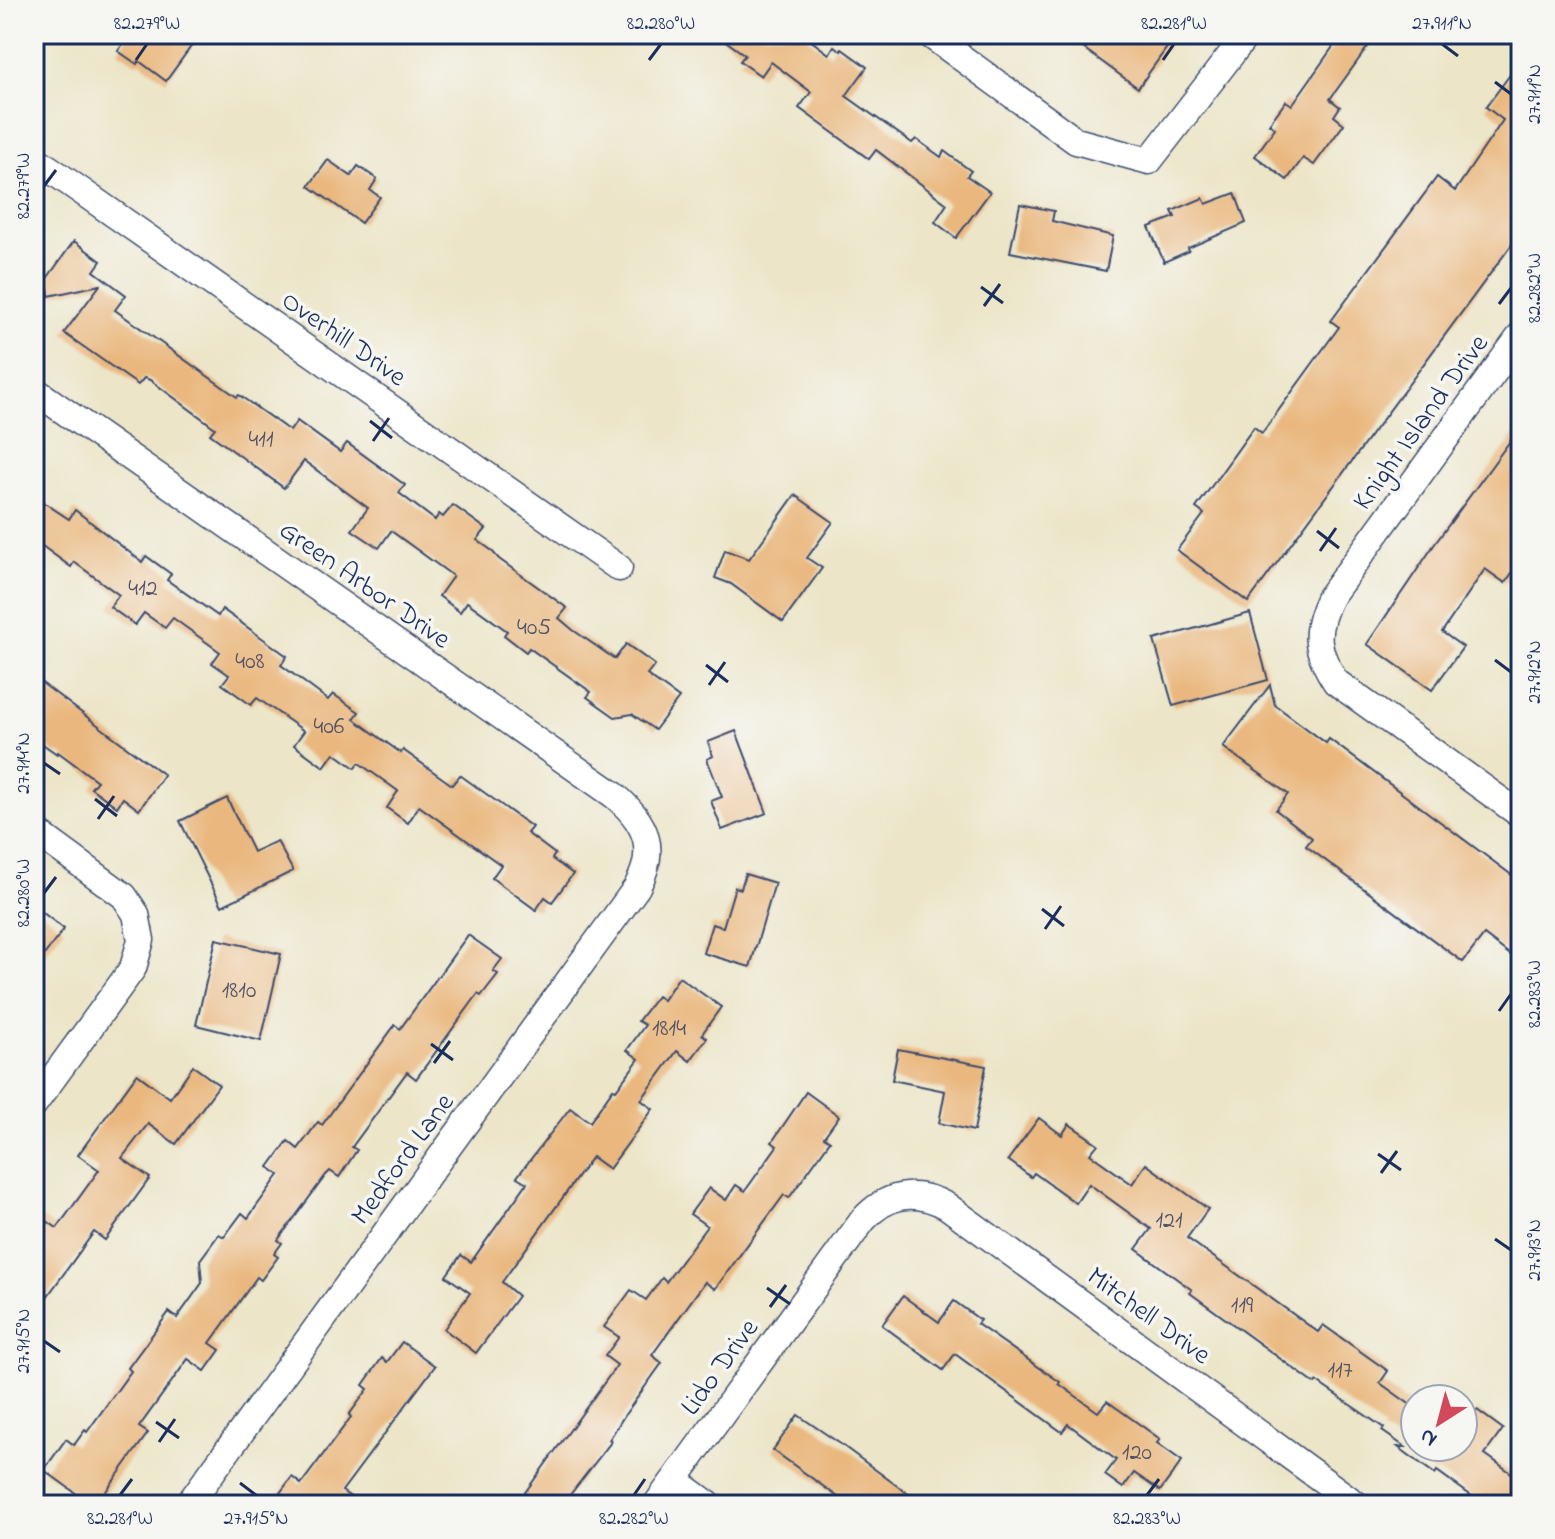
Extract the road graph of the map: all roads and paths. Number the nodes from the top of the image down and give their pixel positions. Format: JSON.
{"nodes":[{"id":1,"x":929,"y":34,"type":"edge"},
{"id":2,"x":1247,"y":34,"type":"edge"},
{"id":3,"x":34,"y":158,"type":"edge"},
{"id":4,"x":1521,"y":335,"type":"edge"},
{"id":5,"x":34,"y":390,"type":"edge"},
{"id":6,"x":619,"y":568,"type":"dead end"},
{"id":7,"x":1521,"y":815,"type":"edge"},
{"id":8,"x":34,"y":830,"type":"edge"},
{"id":9,"x":647,"y":842,"type":"joint"},
{"id":10,"x":34,"y":1104,"type":"edge"},
{"id":11,"x":896,"y":1196,"type":"joint"},
{"id":12,"x":675,"y":1480,"type":"junction"},
{"id":13,"x":188,"y":1505,"type":"edge"},
{"id":14,"x":656,"y":1505,"type":"edge"},
{"id":15,"x":709,"y":1505,"type":"edge"},
{"id":16,"x":1357,"y":1505,"type":"edge"}],
"edges":[{"from":1,"to":2,"type":"street"},
{"from":3,"to":6,"type":"street","name":"Overhill Drive"},
{"from":4,"to":7,"type":"street","name":"Knight Island Drive"},
{"from":5,"to":9,"type":"street","name":"Green Arbor Drive"},
{"from":8,"to":10,"type":"street"},
{"from":9,"to":13,"type":"street","name":"Medford Lane"},
{"from":11,"to":12,"type":"street","name":"Lido Drive"},
{"from":11,"to":16,"type":"street","name":"Mitchell Drive"},
{"from":12,"to":14,"type":"street","name":"Lido Drive"},
{"from":12,"to":15,"type":"street"}]}
